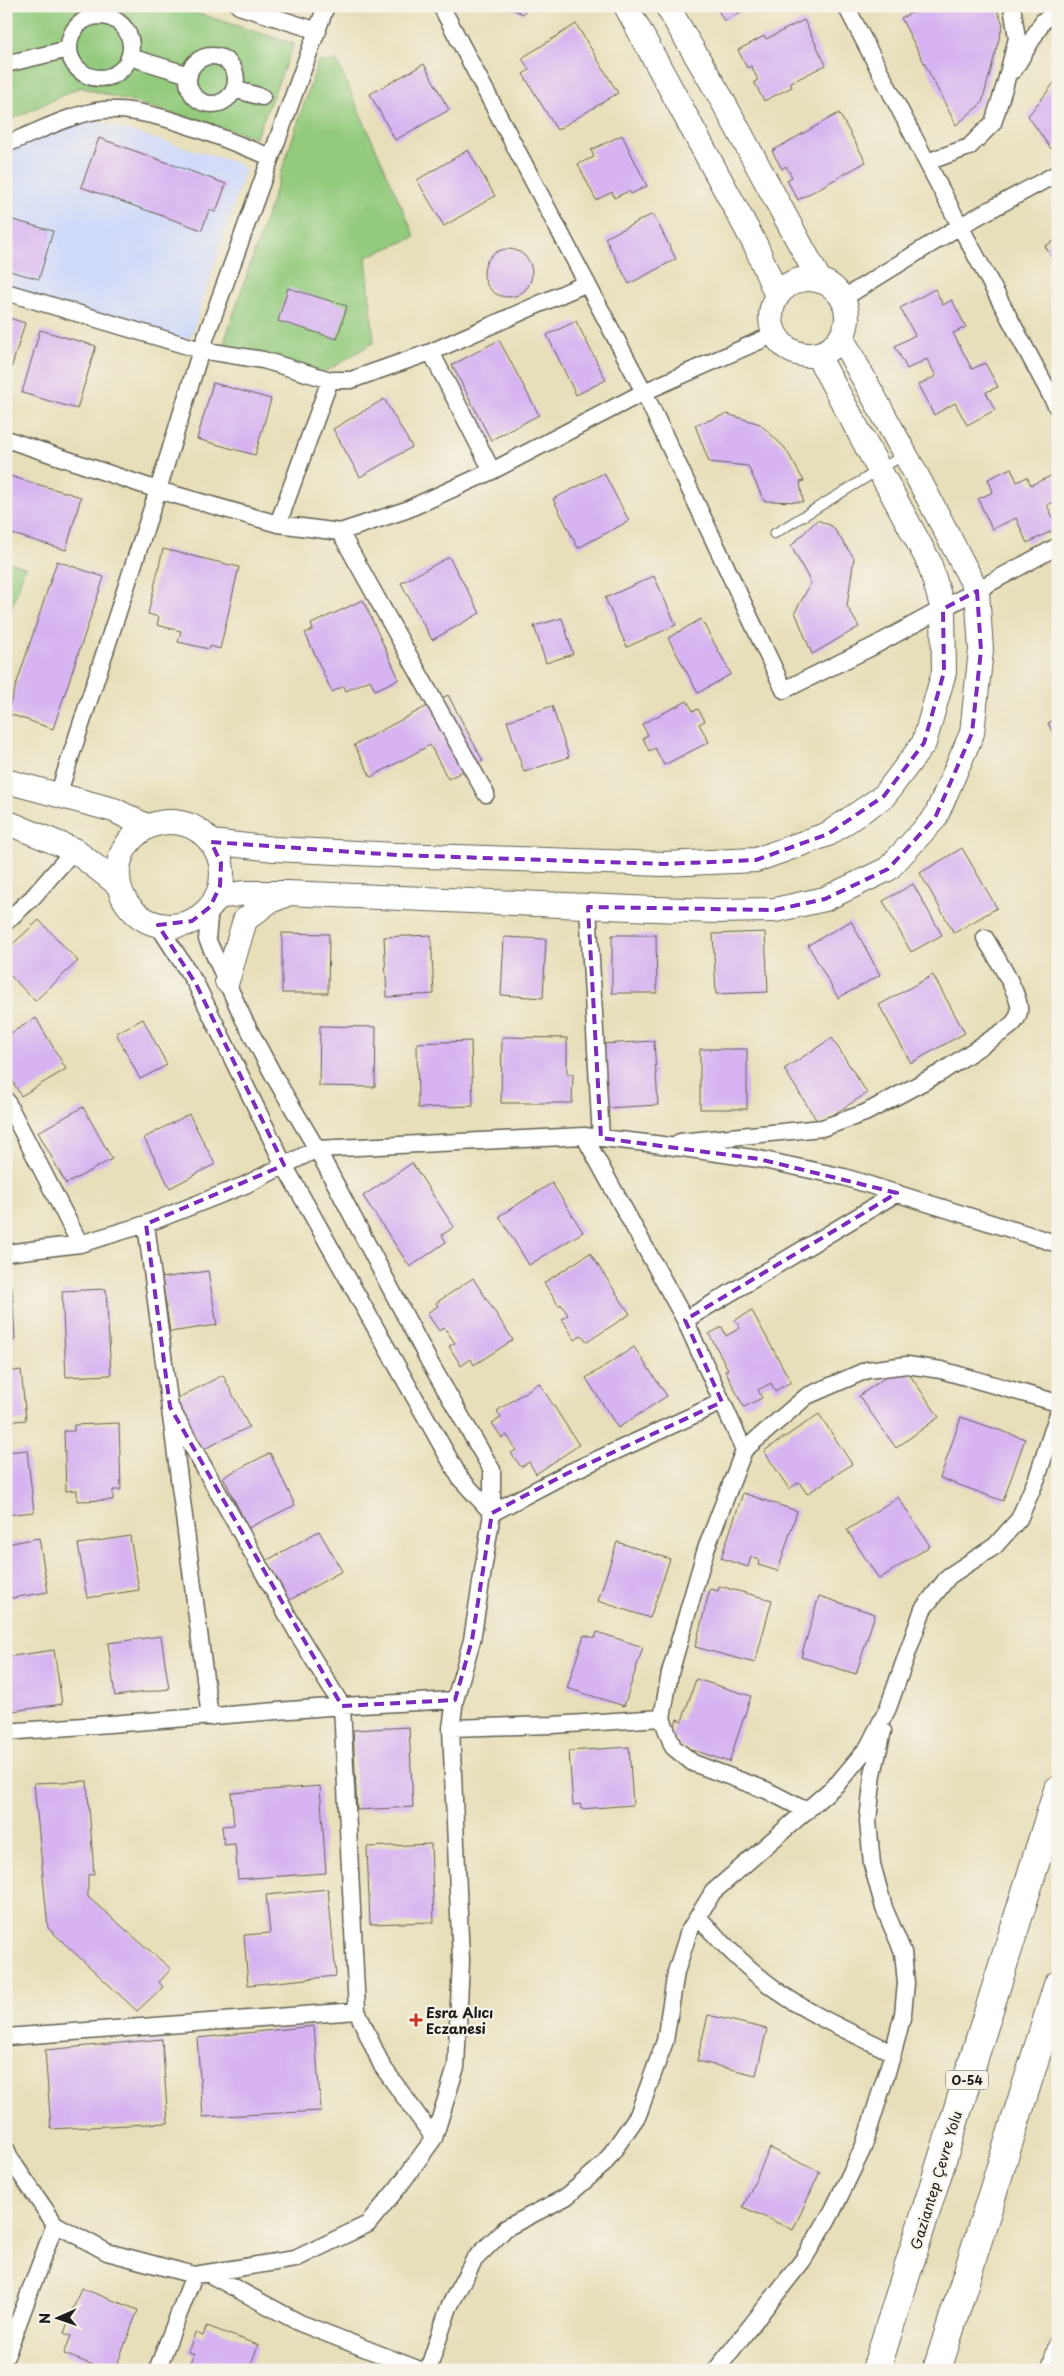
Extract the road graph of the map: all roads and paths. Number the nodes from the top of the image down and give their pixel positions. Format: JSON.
{"nodes":[{"id":1,"x":239,"y":6,"type":"edge"},
{"id":2,"x":326,"y":6,"type":"edge"},
{"id":3,"x":441,"y":6,"type":"edge"},
{"id":4,"x":626,"y":6,"type":"edge"},
{"id":5,"x":667,"y":6,"type":"edge"},
{"id":6,"x":846,"y":6,"type":"edge"},
{"id":7,"x":1012,"y":6,"type":"edge"},
{"id":8,"x":1058,"y":12,"type":"edge"},
{"id":9,"x":318,"y":32,"type":"junction"},
{"id":10,"x":69,"y":49,"type":"junction"},
{"id":11,"x":130,"y":57,"type":"junction"},
{"id":12,"x":6,"y":64,"type":"edge"},
{"id":13,"x":189,"y":75,"type":"junction"},
{"id":14,"x":1005,"y":85,"type":"junction"},
{"id":15,"x":234,"y":89,"type":"junction"},
{"id":16,"x":262,"y":97,"type":"dead end"},
{"id":17,"x":6,"y":144,"type":"edge"},
{"id":18,"x":271,"y":158,"type":"junction"},
{"id":19,"x":927,"y":162,"type":"junction"},
{"id":20,"x":1058,"y":173,"type":"edge"},
{"id":21,"x":960,"y":226,"type":"junction"},
{"id":22,"x":820,"y":281,"type":"junction"},
{"id":23,"x":587,"y":283,"type":"junction"},
{"id":24,"x":6,"y":292,"type":"edge"},
{"id":25,"x":777,"y":296,"type":"junction"},
{"id":26,"x":842,"y":299,"type":"junction"},
{"id":27,"x":776,"y":334,"type":"junction"},
{"id":28,"x":841,"y":337,"type":"junction"},
{"id":29,"x":201,"y":350,"type":"junction"},
{"id":30,"x":431,"y":352,"type":"junction"},
{"id":31,"x":817,"y":354,"type":"junction"},
{"id":32,"x":330,"y":380,"type":"junction"},
{"id":33,"x":644,"y":392,"type":"junction"},
{"id":34,"x":1058,"y":409,"type":"edge"},
{"id":35,"x":6,"y":438,"type":"edge"},
{"id":36,"x":906,"y":454,"type":"junction"},
{"id":37,"x":880,"y":471,"type":"junction"},
{"id":38,"x":492,"y":472,"type":"junction"},
{"id":39,"x":158,"y":490,"type":"junction"},
{"id":40,"x":278,"y":524,"type":"junction"},
{"id":41,"x":340,"y":532,"type":"junction"},
{"id":42,"x":774,"y":534,"type":"dead end"},
{"id":43,"x":1058,"y":546,"type":"edge"},
{"id":44,"x":977,"y":591,"type":"junction"},
{"id":45,"x":944,"y":609,"type":"junction"},
{"id":46,"x":6,"y":781,"type":"edge"},
{"id":47,"x":58,"y":794,"type":"junction"},
{"id":48,"x":486,"y":794,"type":"dead end"},
{"id":49,"x":6,"y":822,"type":"edge"},
{"id":50,"x":148,"y":827,"type":"junction"},
{"id":51,"x":211,"y":842,"type":"junction"},
{"id":52,"x":74,"y":850,"type":"junction"},
{"id":53,"x":119,"y":885,"type":"junction"},
{"id":54,"x":288,"y":893,"type":"junction"},
{"id":55,"x":213,"y":902,"type":"junction"},
{"id":56,"x":588,"y":907,"type":"junction"},
{"id":57,"x":6,"y":922,"type":"edge"},
{"id":58,"x":158,"y":925,"type":"junction"},
{"id":59,"x":985,"y":938,"type":"dead end"},
{"id":60,"x":227,"y":981,"type":"junction"},
{"id":61,"x":6,"y":1100,"type":"edge"},
{"id":62,"x":584,"y":1136,"type":"junction"},
{"id":63,"x":601,"y":1138,"type":"junction"},
{"id":64,"x":655,"y":1144,"type":"junction"},
{"id":65,"x":317,"y":1149,"type":"junction"},
{"id":66,"x":284,"y":1166,"type":"junction"},
{"id":67,"x":897,"y":1194,"type":"junction"},
{"id":68,"x":146,"y":1224,"type":"junction"},
{"id":69,"x":80,"y":1244,"type":"junction"},
{"id":70,"x":1058,"y":1244,"type":"edge"},
{"id":71,"x":6,"y":1253,"type":"edge"},
{"id":72,"x":685,"y":1320,"type":"junction"},
{"id":73,"x":722,"y":1402,"type":"junction"},
{"id":74,"x":1058,"y":1403,"type":"edge"},
{"id":75,"x":170,"y":1407,"type":"junction"},
{"id":76,"x":1058,"y":1414,"type":"edge"},
{"id":77,"x":744,"y":1450,"type":"junction"},
{"id":78,"x":492,"y":1513,"type":"junction"},
{"id":79,"x":455,"y":1700,"type":"junction"},
{"id":80,"x":342,"y":1706,"type":"junction"},
{"id":81,"x":888,"y":1708,"type":"junction"},
{"id":82,"x":210,"y":1717,"type":"junction"},
{"id":83,"x":662,"y":1718,"type":"junction"},
{"id":84,"x":451,"y":1728,"type":"junction"},
{"id":85,"x":6,"y":1732,"type":"edge"},
{"id":86,"x":1058,"y":1790,"type":"edge"},
{"id":87,"x":807,"y":1811,"type":"junction"},
{"id":88,"x":698,"y":1917,"type":"junction"},
{"id":89,"x":1058,"y":1985,"type":"edge"},
{"id":90,"x":357,"y":2011,"type":"junction"},
{"id":91,"x":6,"y":2037,"type":"edge"},
{"id":92,"x":893,"y":2053,"type":"junction"},
{"id":93,"x":434,"y":2138,"type":"junction"},
{"id":94,"x":6,"y":2149,"type":"edge"},
{"id":95,"x":55,"y":2224,"type":"junction"},
{"id":96,"x":200,"y":2274,"type":"junction"},
{"id":97,"x":1058,"y":2327,"type":"edge"},
{"id":98,"x":6,"y":2356,"type":"edge"},
{"id":99,"x":157,"y":2370,"type":"edge"},
{"id":100,"x":420,"y":2370,"type":"edge"},
{"id":101,"x":428,"y":2370,"type":"edge"},
{"id":102,"x":716,"y":2370,"type":"edge"},
{"id":103,"x":876,"y":2370,"type":"edge"},
{"id":104,"x":937,"y":2370,"type":"edge"},
{"id":105,"x":1046,"y":2370,"type":"edge"}],
"edges":[{"from":1,"to":9,"type":"street"},
{"from":2,"to":9,"type":"street"},
{"from":3,"to":23,"type":"street"},
{"from":4,"to":25,"type":"street"},
{"from":5,"to":22,"type":"street"},
{"from":6,"to":19,"type":"street"},
{"from":7,"to":14,"type":"street"},
{"from":8,"to":14,"type":"street"},
{"from":9,"to":18,"type":"street"},
{"from":10,"to":11,"type":"street"},
{"from":10,"to":11,"type":"street"},
{"from":10,"to":12,"type":"street"},
{"from":11,"to":13,"type":"street"},
{"from":13,"to":15,"type":"street"},
{"from":13,"to":15,"type":"street"},
{"from":14,"to":19,"type":"street"},
{"from":15,"to":16,"type":"street"},
{"from":17,"to":18,"type":"street"},
{"from":18,"to":29,"type":"street"},
{"from":19,"to":21,"type":"street"},
{"from":20,"to":21,"type":"street"},
{"from":21,"to":26,"type":"street"},
{"from":21,"to":34,"type":"street"},
{"from":22,"to":25,"type":"street"},
{"from":22,"to":26,"type":"street"},
{"from":23,"to":30,"type":"street"},
{"from":23,"to":33,"type":"street"},
{"from":24,"to":29,"type":"street"},
{"from":25,"to":27,"type":"street"},
{"from":26,"to":28,"type":"street"},
{"from":27,"to":31,"type":"street"},
{"from":27,"to":33,"type":"street"},
{"from":28,"to":31,"type":"street"},
{"from":28,"to":36,"type":"street"},
{"from":29,"to":32,"type":"street"},
{"from":29,"to":39,"type":"street"},
{"from":30,"to":32,"type":"street"},
{"from":30,"to":38,"type":"street"},
{"from":31,"to":37,"type":"street"},
{"from":32,"to":40,"type":"street"},
{"from":33,"to":38,"type":"street"},
{"from":33,"to":45,"type":"street"},
{"from":35,"to":39,"type":"street"},
{"from":36,"to":37,"type":"lane"},
{"from":36,"to":44,"type":"street"},
{"from":37,"to":42,"type":"lane"},
{"from":37,"to":45,"type":"street"},
{"from":38,"to":41,"type":"street"},
{"from":39,"to":40,"type":"street"},
{"from":39,"to":47,"type":"street"},
{"from":40,"to":41,"type":"street"},
{"from":41,"to":48,"type":"street"},
{"from":43,"to":44,"type":"street"},
{"from":44,"to":45,"type":"street"},
{"from":44,"to":56,"type":"street"},
{"from":45,"to":51,"type":"street"},
{"from":46,"to":47,"type":"street"},
{"from":47,"to":50,"type":"street"},
{"from":49,"to":52,"type":"street"},
{"from":50,"to":51,"type":"street"},
{"from":50,"to":53,"type":"street"},
{"from":51,"to":55,"type":"street"},
{"from":52,"to":53,"type":"street"},
{"from":52,"to":57,"type":"street"},
{"from":53,"to":58,"type":"street"},
{"from":54,"to":55,"type":"street"},
{"from":54,"to":56,"type":"street"},
{"from":54,"to":60,"type":"street"},
{"from":55,"to":58,"type":"street"},
{"from":55,"to":60,"type":"street"},
{"from":56,"to":63,"type":"street"},
{"from":58,"to":66,"type":"street"},
{"from":59,"to":64,"type":"street"},
{"from":60,"to":65,"type":"street"},
{"from":61,"to":69,"type":"street"},
{"from":62,"to":63,"type":"street"},
{"from":62,"to":65,"type":"street"},
{"from":62,"to":72,"type":"street"},
{"from":63,"to":64,"type":"street"},
{"from":64,"to":67,"type":"street"},
{"from":65,"to":66,"type":"street"},
{"from":65,"to":78,"type":"street"},
{"from":66,"to":68,"type":"street"},
{"from":66,"to":78,"type":"street"},
{"from":67,"to":70,"type":"street"},
{"from":67,"to":72,"type":"street"},
{"from":68,"to":69,"type":"street"},
{"from":68,"to":75,"type":"street"},
{"from":69,"to":71,"type":"street"},
{"from":72,"to":73,"type":"street"},
{"from":73,"to":77,"type":"street"},
{"from":73,"to":78,"type":"street"},
{"from":74,"to":77,"type":"street"},
{"from":75,"to":80,"type":"street"},
{"from":75,"to":82,"type":"street"},
{"from":76,"to":81,"type":"street"},
{"from":77,"to":83,"type":"street"},
{"from":78,"to":79,"type":"street"},
{"from":79,"to":80,"type":"street"},
{"from":79,"to":84,"type":"street"},
{"from":80,"to":82,"type":"street"},
{"from":80,"to":90,"type":"street"},
{"from":81,"to":87,"type":"street"},
{"from":81,"to":92,"type":"street"},
{"from":82,"to":85,"type":"street"},
{"from":83,"to":84,"type":"street"},
{"from":83,"to":87,"type":"street"},
{"from":84,"to":93,"type":"street"},
{"from":86,"to":103,"type":"highway","name":"Gaziantep Çevre Yolu","number":"O-54"},
{"from":87,"to":88,"type":"street"},
{"from":88,"to":92,"type":"street"},
{"from":88,"to":101,"type":"street"},
{"from":89,"to":104,"type":"highway"},
{"from":90,"to":91,"type":"street"},
{"from":90,"to":93,"type":"street"},
{"from":92,"to":102,"type":"street"},
{"from":93,"to":96,"type":"street"},
{"from":94,"to":95,"type":"street"},
{"from":95,"to":96,"type":"street"},
{"from":95,"to":98,"type":"street"},
{"from":96,"to":99,"type":"street"},
{"from":96,"to":100,"type":"street"},
{"from":97,"to":105,"type":"lane"}]}
